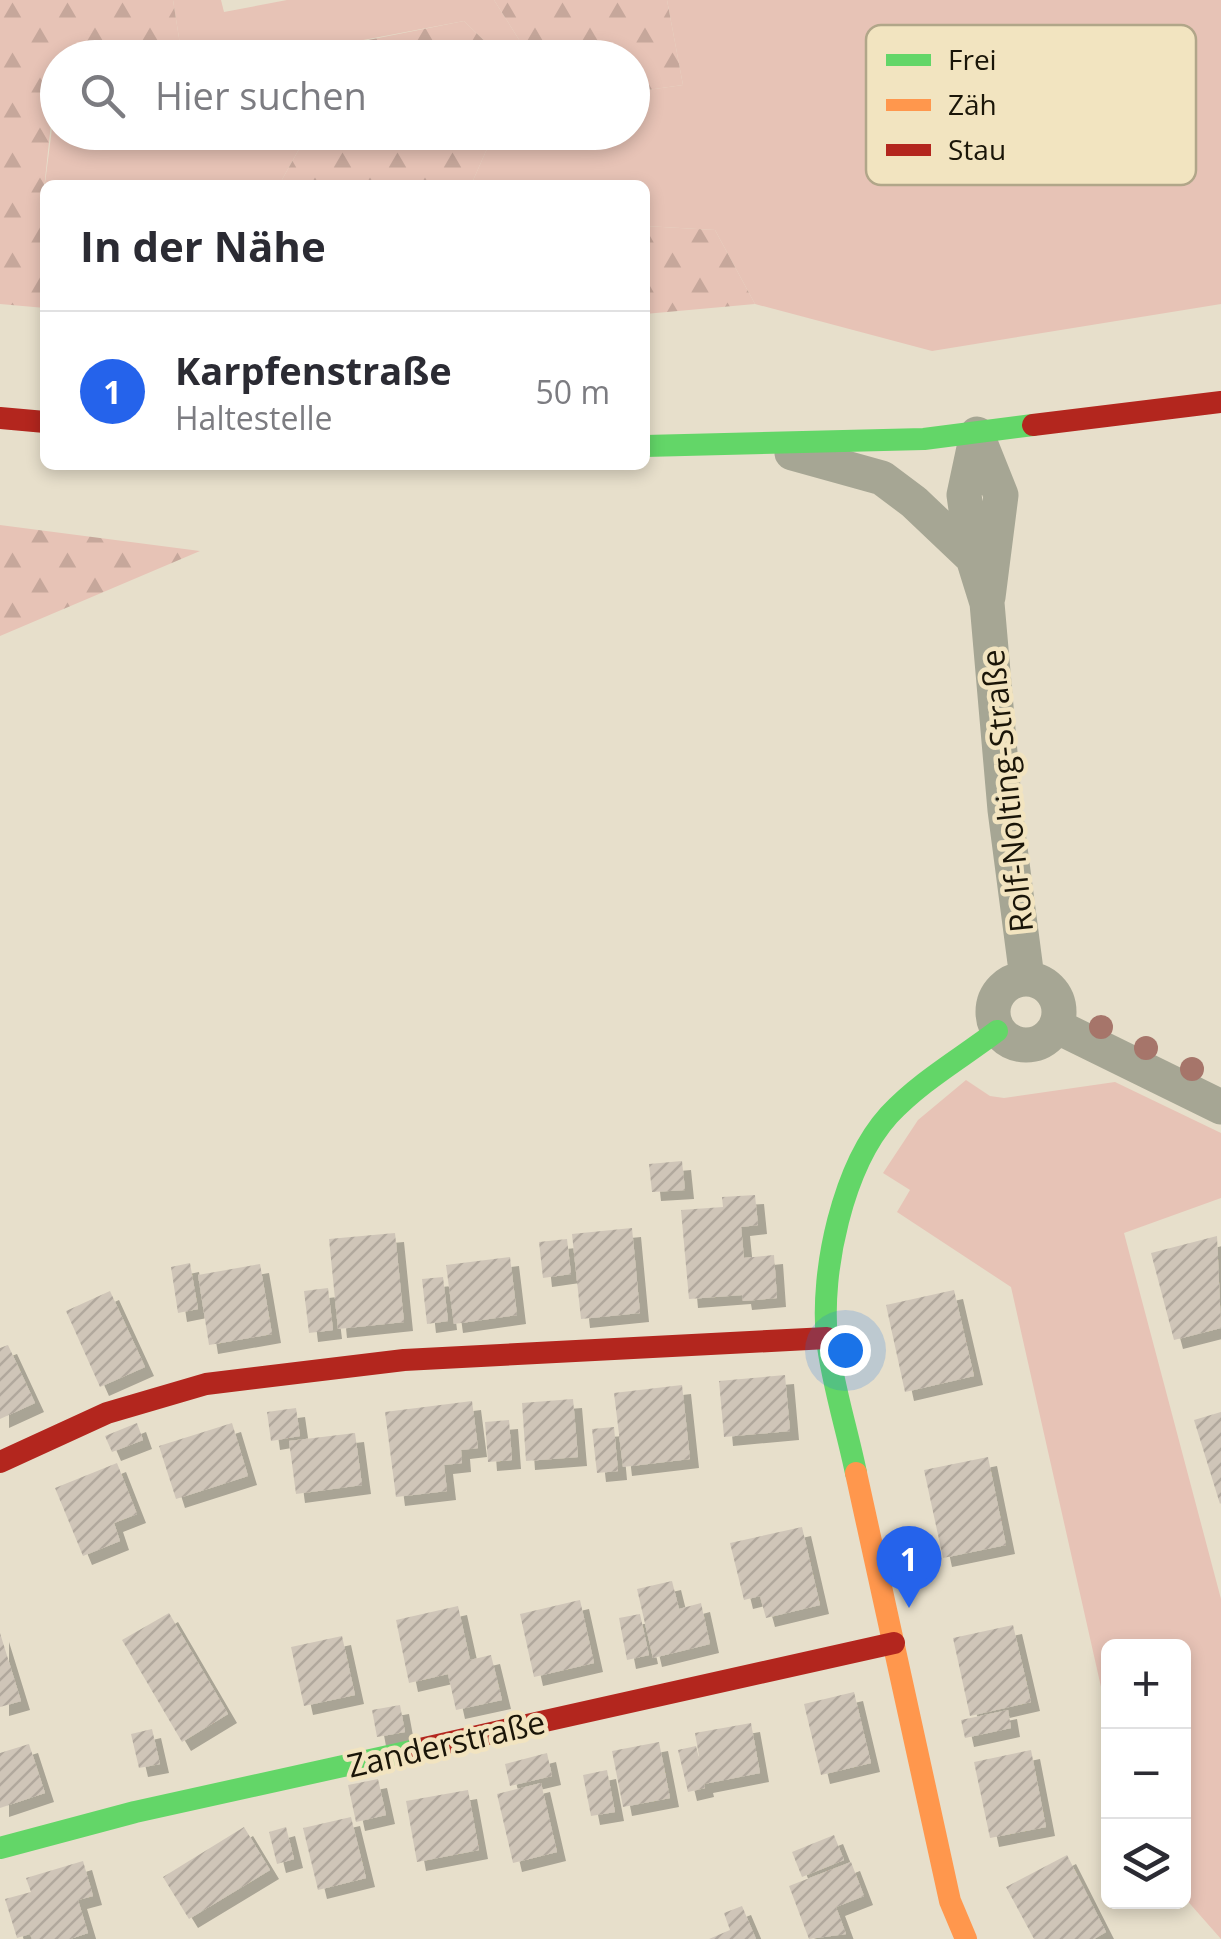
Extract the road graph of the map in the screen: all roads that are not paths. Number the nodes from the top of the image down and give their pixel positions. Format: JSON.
{"nodes":[{"id":1,"x":1221,"y":402,"type":"edge"},
{"id":2,"x":0,"y":418,"type":"edge"},
{"id":3,"x":40,"y":422,"type":"edge"},
{"id":4,"x":977,"y":434,"type":"junction"},
{"id":5,"x":650,"y":446,"type":"edge"},
{"id":6,"x":767,"y":446,"type":"junction"},
{"id":7,"x":973,"y":558,"type":"junction"},
{"id":8,"x":987,"y":603,"type":"junction"},
{"id":9,"x":1027,"y":978,"type":"junction"},
{"id":10,"x":1056,"y":1026,"type":"junction"},
{"id":11,"x":998,"y":1030,"type":"junction"},
{"id":12,"x":1221,"y":1107,"type":"edge"},
{"id":13,"x":827,"y":1338,"type":"junction"},
{"id":14,"x":0,"y":1462,"type":"edge"},
{"id":15,"x":894,"y":1643,"type":"junction"},
{"id":16,"x":0,"y":1848,"type":"edge"},
{"id":17,"x":966,"y":1939,"type":"edge"}],
"edges":[{"from":1,"to":4,"type":"street"},
{"from":2,"to":3,"type":"street"},
{"from":4,"to":6,"type":"street"},
{"from":4,"to":7,"type":"street","name":"Rolf-Nolting-Straße"},
{"from":4,"to":8,"type":"street","name":"Rolf-Nolting-Straße"},
{"from":5,"to":6,"type":"street"},
{"from":6,"to":7,"type":"street","name":"Rolf-Nolting-Straße"},
{"from":7,"to":8,"type":"street","name":"Rolf-Nolting-Straße"},
{"from":8,"to":9,"type":"street","name":"Rolf-Nolting-Straße"},
{"from":9,"to":10,"type":"street","name":"Rolf-Nolting-Straße"},
{"from":9,"to":11,"type":"street","name":"Rolf-Nolting-Straße"},
{"from":10,"to":11,"type":"street"},
{"from":10,"to":12,"type":"street"},
{"from":11,"to":13,"type":"street"},
{"from":13,"to":14,"type":"street"},
{"from":13,"to":15,"type":"street"},
{"from":15,"to":16,"type":"street","name":"Zanderstraße"},
{"from":15,"to":17,"type":"street"}]}
